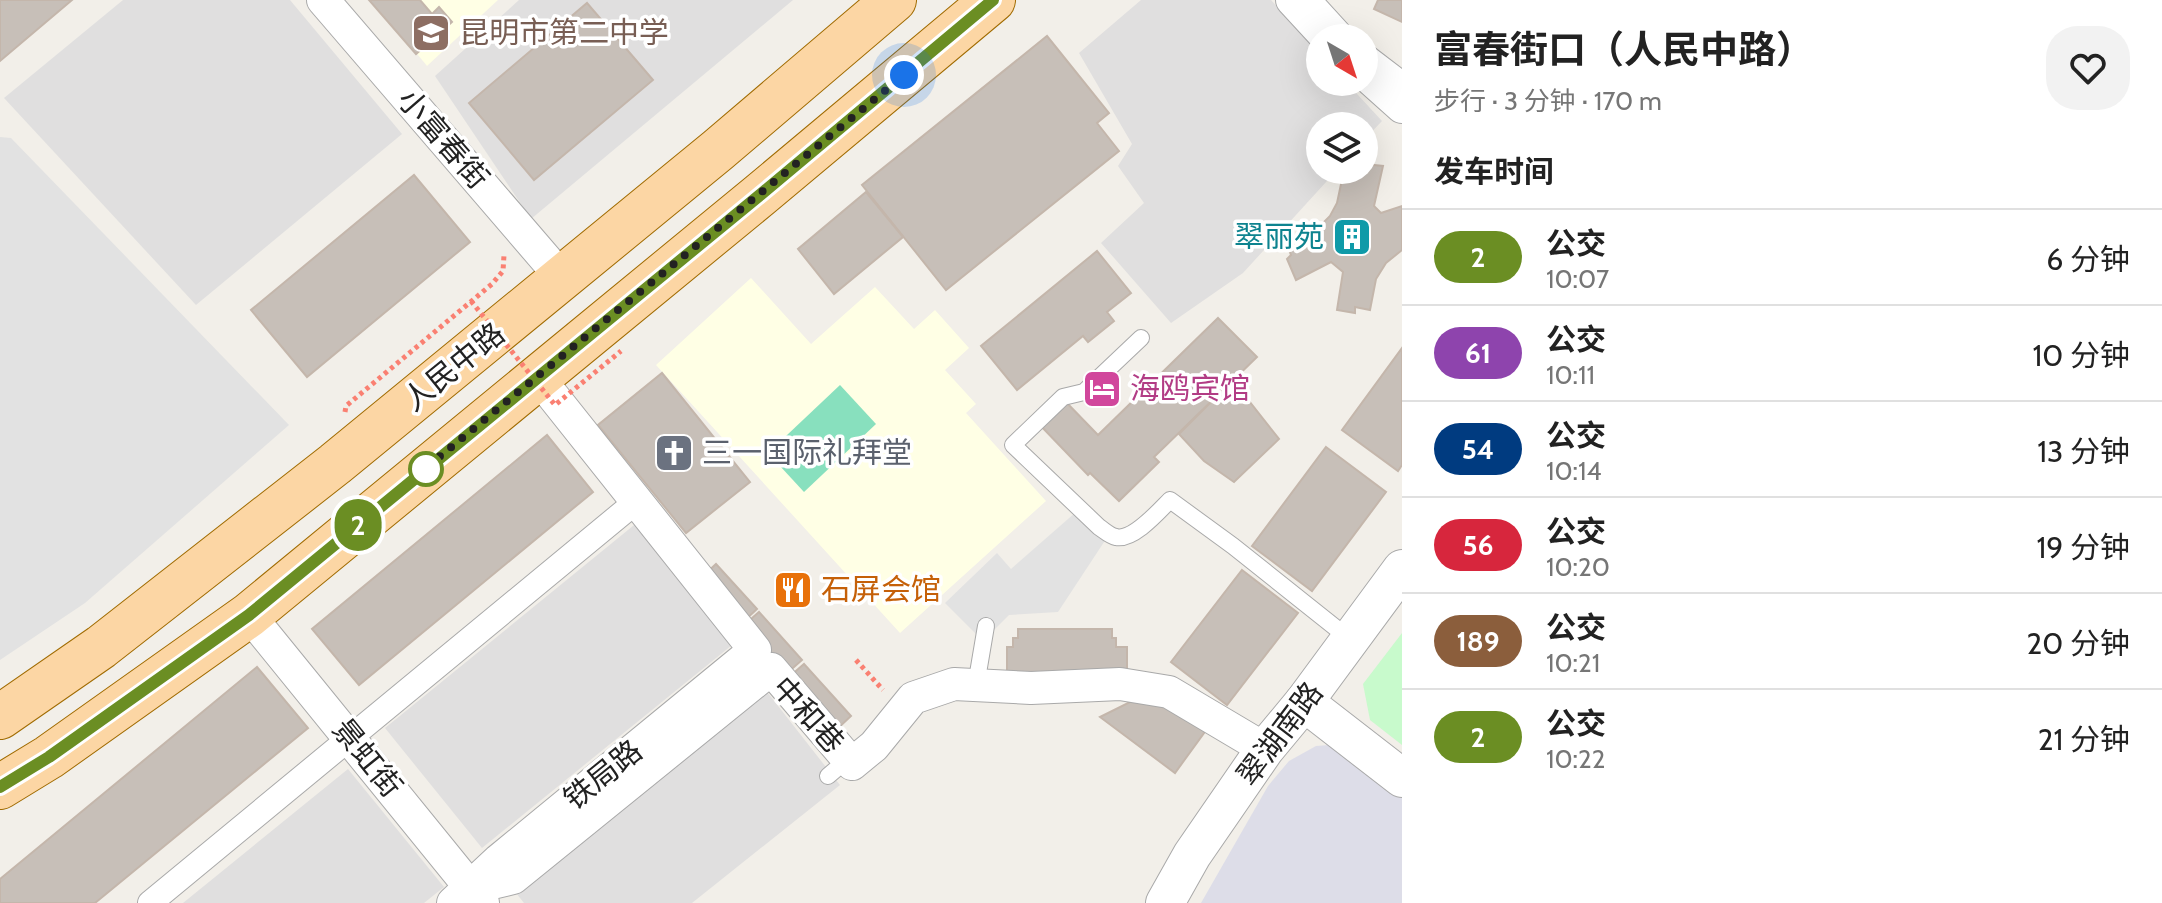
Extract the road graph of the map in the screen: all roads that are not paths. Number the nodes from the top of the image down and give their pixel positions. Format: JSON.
{"nodes":[{"id":1,"x":323,"y":0,"type":"edge"},
{"id":2,"x":894,"y":0,"type":"edge"},
{"id":3,"x":993,"y":0,"type":"edge"},
{"id":4,"x":1296,"y":4,"type":"edge"},
{"id":5,"x":1314,"y":24,"type":"edge"},
{"id":6,"x":1336,"y":24,"type":"edge"},
{"id":7,"x":1378,"y":61,"type":"edge"},
{"id":8,"x":1402,"y":79,"type":"edge"},
{"id":9,"x":1378,"y":86,"type":"edge"},
{"id":10,"x":1402,"y":107,"type":"edge"},
{"id":11,"x":562,"y":278,"type":"junction"},
{"id":12,"x":1141,"y":338,"type":"dead end"},
{"id":13,"x":537,"y":376,"type":"junction"},
{"id":14,"x":637,"y":501,"type":"junction"},
{"id":15,"x":1402,"y":569,"type":"edge"},
{"id":16,"x":249,"y":615,"type":"junction"},
{"id":17,"x":986,"y":626,"type":"dead end"},
{"id":18,"x":124,"y":629,"type":"junction"},
{"id":19,"x":1351,"y":640,"type":"junction"},
{"id":20,"x":158,"y":679,"type":"junction"},
{"id":21,"x":976,"y":685,"type":"junction"},
{"id":22,"x":1304,"y":702,"type":"junction"},
{"id":23,"x":0,"y":717,"type":"edge"},
{"id":24,"x":350,"y":738,"type":"junction"},
{"id":25,"x":1265,"y":749,"type":"junction"},
{"id":26,"x":1402,"y":778,"type":"edge"},
{"id":27,"x":0,"y":787,"type":"edge"},
{"id":28,"x":469,"y":898,"type":"edge"},
{"id":29,"x":150,"y":903,"type":"edge"},
{"id":30,"x":1165,"y":903,"type":"edge"}],
"edges":[{"from":1,"to":11,"type":"street","name":"小富春街"},
{"from":2,"to":11,"type":"main road","name":"人民中路"},
{"from":3,"to":13,"type":"main road","name":"人民中路"},
{"from":4,"to":5,"type":"street"},
{"from":4,"to":6,"type":"lane"},
{"from":7,"to":8,"type":"lane"},
{"from":9,"to":10,"type":"street"},
{"from":11,"to":18,"type":"main road","name":"人民中路"},
{"from":12,"to":19,"type":"lane"},
{"from":13,"to":14,"type":"street"},
{"from":13,"to":16,"type":"main road","name":"人民中路"},
{"from":14,"to":24,"type":"street"},
{"from":14,"to":28,"type":"street","name":"铁局路"},
{"from":15,"to":19,"type":"street","name":"翠湖南路"},
{"from":16,"to":20,"type":"main road","name":"人民中路"},
{"from":16,"to":24,"type":"street","name":"景虹街"},
{"from":17,"to":21,"type":"lane"},
{"from":18,"to":20,"type":"main road"},
{"from":18,"to":23,"type":"main road","name":"人民中路"},
{"from":19,"to":22,"type":"street","name":"翠湖南路"},
{"from":20,"to":27,"type":"main road","name":"人民中路"},
{"from":21,"to":25,"type":"street","name":"中和巷"},
{"from":21,"to":28,"type":"street","name":"中和巷"},
{"from":22,"to":25,"type":"street","name":"翠湖南路"},
{"from":22,"to":26,"type":"street"},
{"from":24,"to":28,"type":"street","name":"景虹街"},
{"from":24,"to":29,"type":"street"},
{"from":25,"to":30,"type":"street","name":"翠湖南路"}]}
